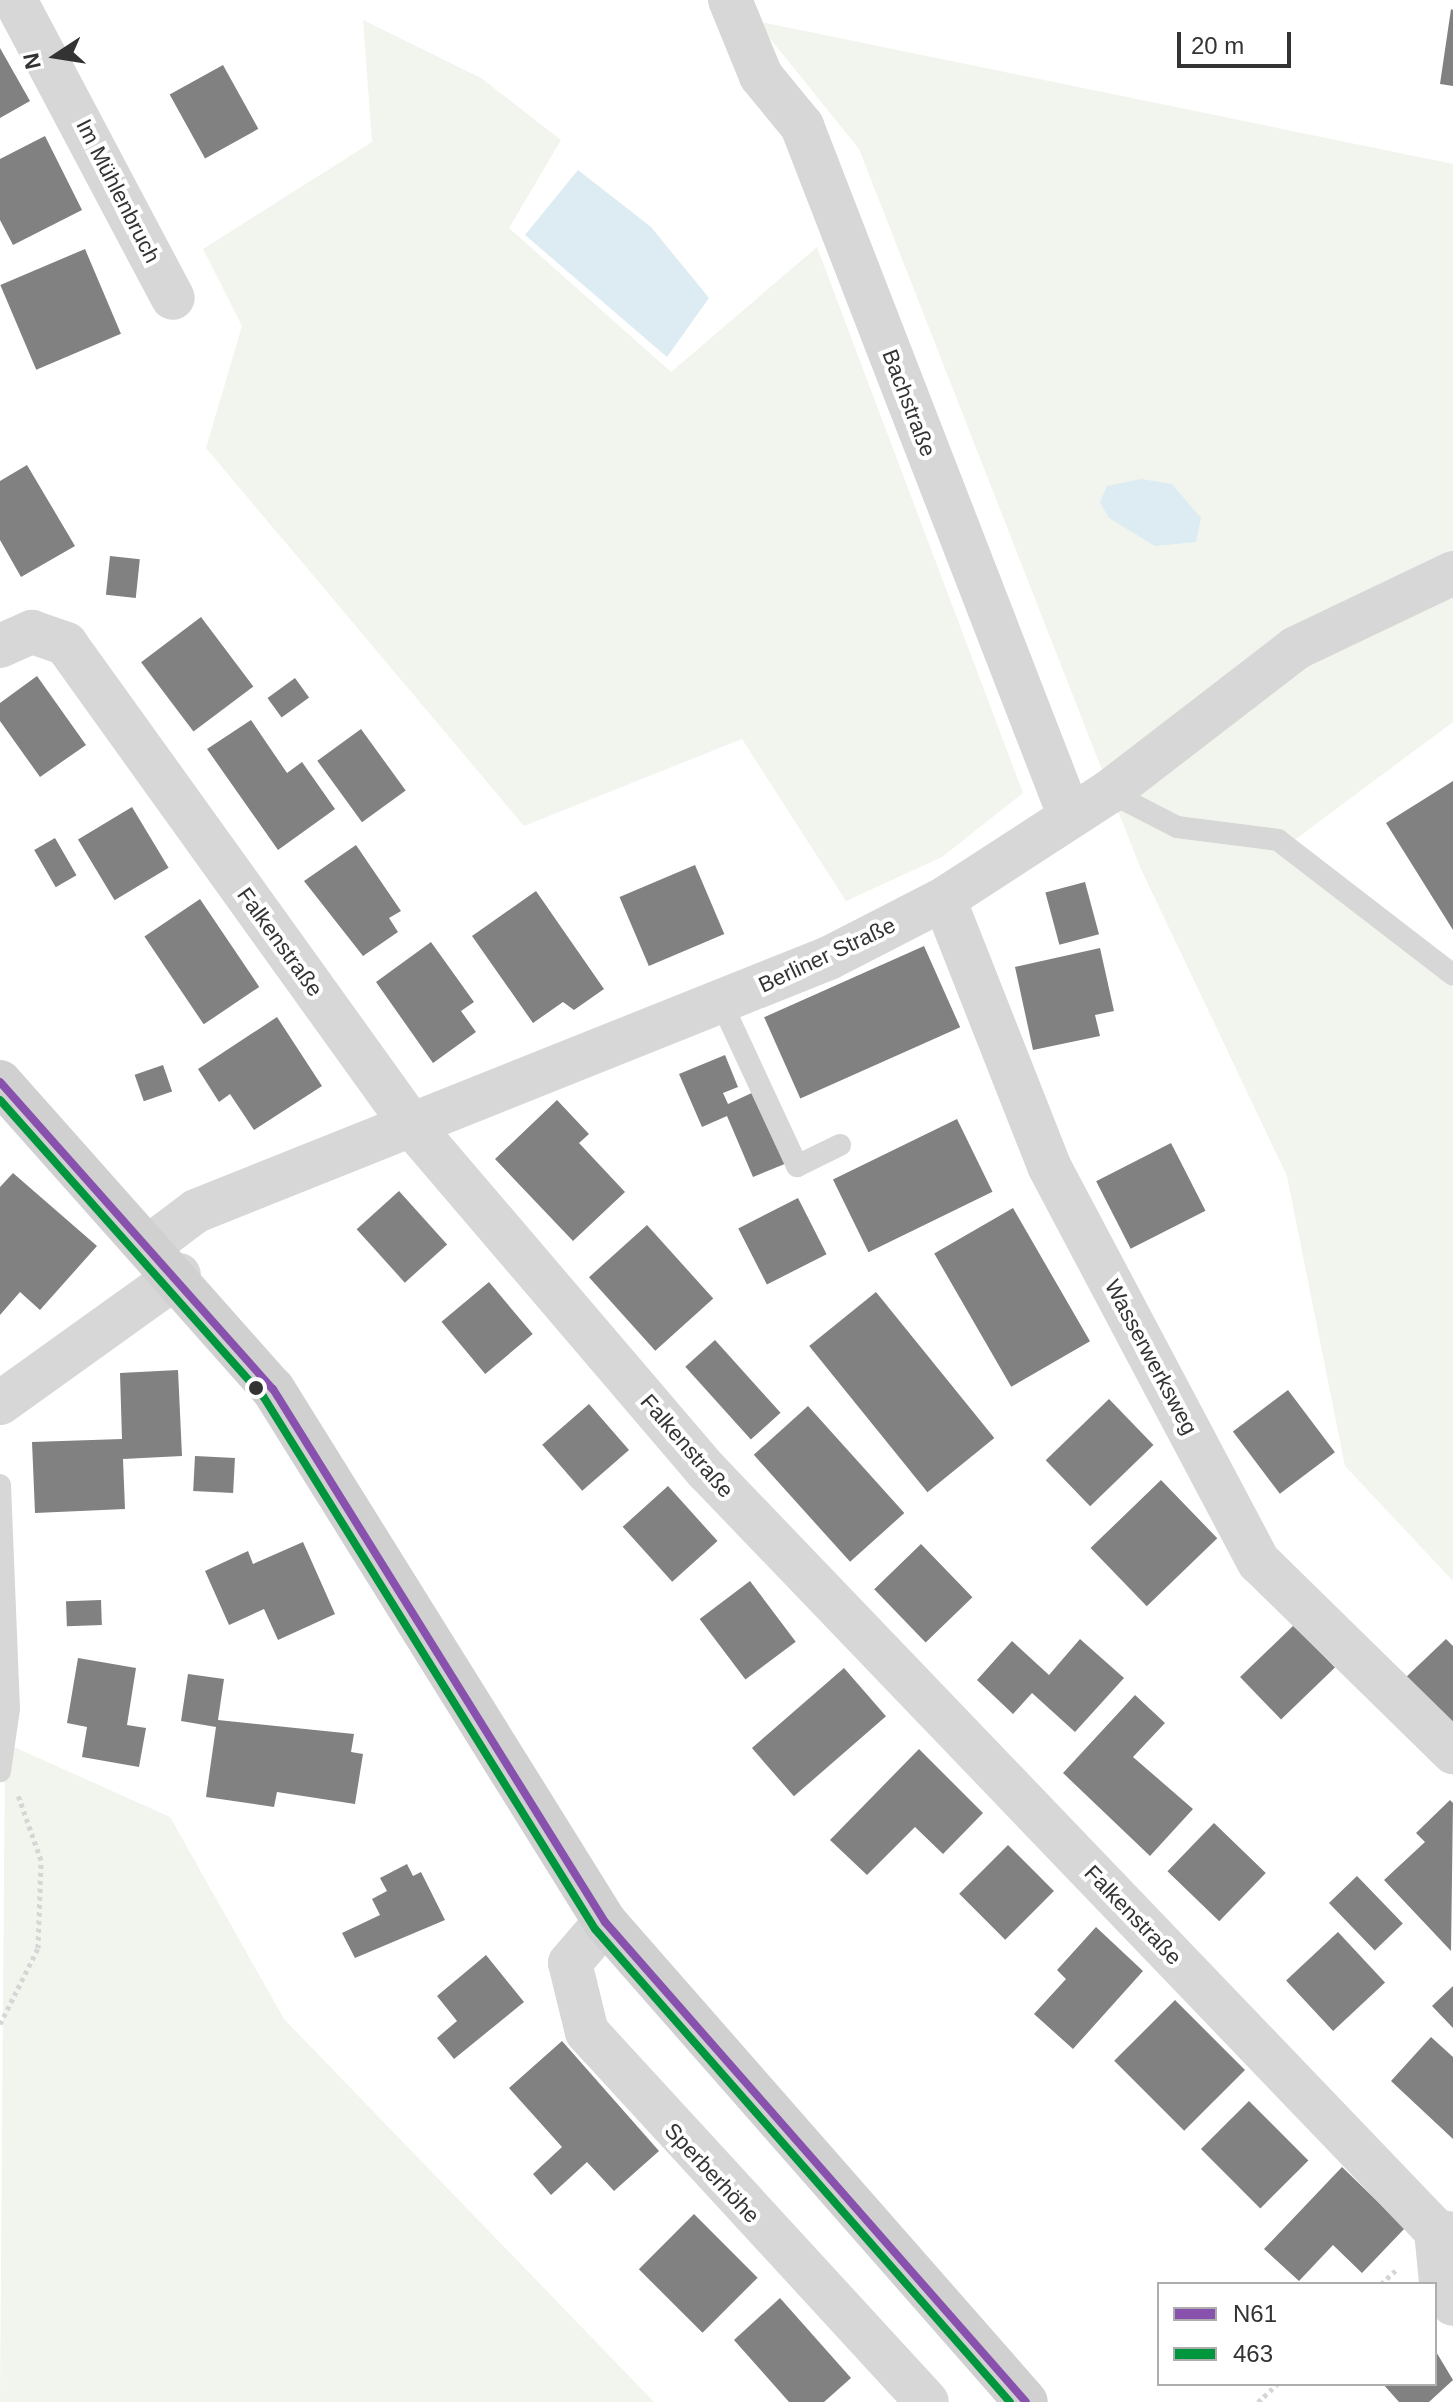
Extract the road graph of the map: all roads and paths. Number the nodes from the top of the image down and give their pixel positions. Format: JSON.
{"nodes":[{"id":1,"x":15,"y":0,"type":"edge"},
{"id":2,"x":730,"y":0,"type":"edge"},
{"id":3,"x":173,"y":298,"type":"dead end"},
{"id":4,"x":1453,"y":573,"type":"edge"},
{"id":5,"x":0,"y":646,"type":"edge"},
{"id":6,"x":1109,"y":792,"type":"junction"},
{"id":7,"x":1070,"y":817,"type":"junction"},
{"id":8,"x":944,"y":899,"type":"junction"},
{"id":9,"x":1453,"y":975,"type":"edge"},
{"id":10,"x":721,"y":1002,"type":"junction"},
{"id":11,"x":0,"y":1082,"type":"edge"},
{"id":12,"x":413,"y":1127,"type":"junction"},
{"id":13,"x":840,"y":1145,"type":"dead end"},
{"id":14,"x":165,"y":1260,"type":"junction"},
{"id":15,"x":0,"y":1403,"type":"edge"},
{"id":16,"x":0,"y":1485,"type":"edge"},
{"id":17,"x":1453,"y":1752,"type":"edge"},
{"id":18,"x":0,"y":1771,"type":"edge"},
{"id":19,"x":605,"y":1922,"type":"junction"},
{"id":20,"x":0,"y":2024,"type":"edge"},
{"id":21,"x":1444,"y":2233,"type":"edge"},
{"id":22,"x":1453,"y":2304,"type":"edge"},
{"id":23,"x":1275,"y":2386,"type":"edge"},
{"id":24,"x":927,"y":2402,"type":"edge"},
{"id":25,"x":1026,"y":2402,"type":"edge"},
{"id":26,"x":1258,"y":2402,"type":"edge"}],
"edges":[{"from":1,"to":3,"type":"street","name":"Im Mühlenbruch"},
{"from":2,"to":7,"type":"street","name":"Bachstraße"},
{"from":4,"to":6,"type":"street","name":"Berliner Straße"},
{"from":5,"to":12,"type":"street","name":"Falkenstraße"},
{"from":6,"to":7,"type":"street","name":"Berliner Straße"},
{"from":6,"to":9,"type":"lane"},
{"from":7,"to":8,"type":"street","name":"Berliner Straße"},
{"from":8,"to":10,"type":"street","name":"Berliner Straße"},
{"from":8,"to":17,"type":"street","name":"Wasserwerksweg"},
{"from":10,"to":12,"type":"street","name":"Berliner Straße"},
{"from":10,"to":13,"type":"lane"},
{"from":11,"to":14,"type":"main road"},
{"from":12,"to":14,"type":"street","name":"Berliner Straße"},
{"from":12,"to":21,"type":"street","name":"Falkenstraße"},
{"from":14,"to":15,"type":"street","name":"Berliner Straße"},
{"from":14,"to":19,"type":"main road"},
{"from":16,"to":18,"type":"lane"},
{"from":18,"to":20,"type":"path"},
{"from":19,"to":24,"type":"street","name":"Sperberhöhe"},
{"from":19,"to":25,"type":"main road"},
{"from":21,"to":22,"type":"street","name":"Falkenstraße"},
{"from":23,"to":26,"type":"path"}]}
